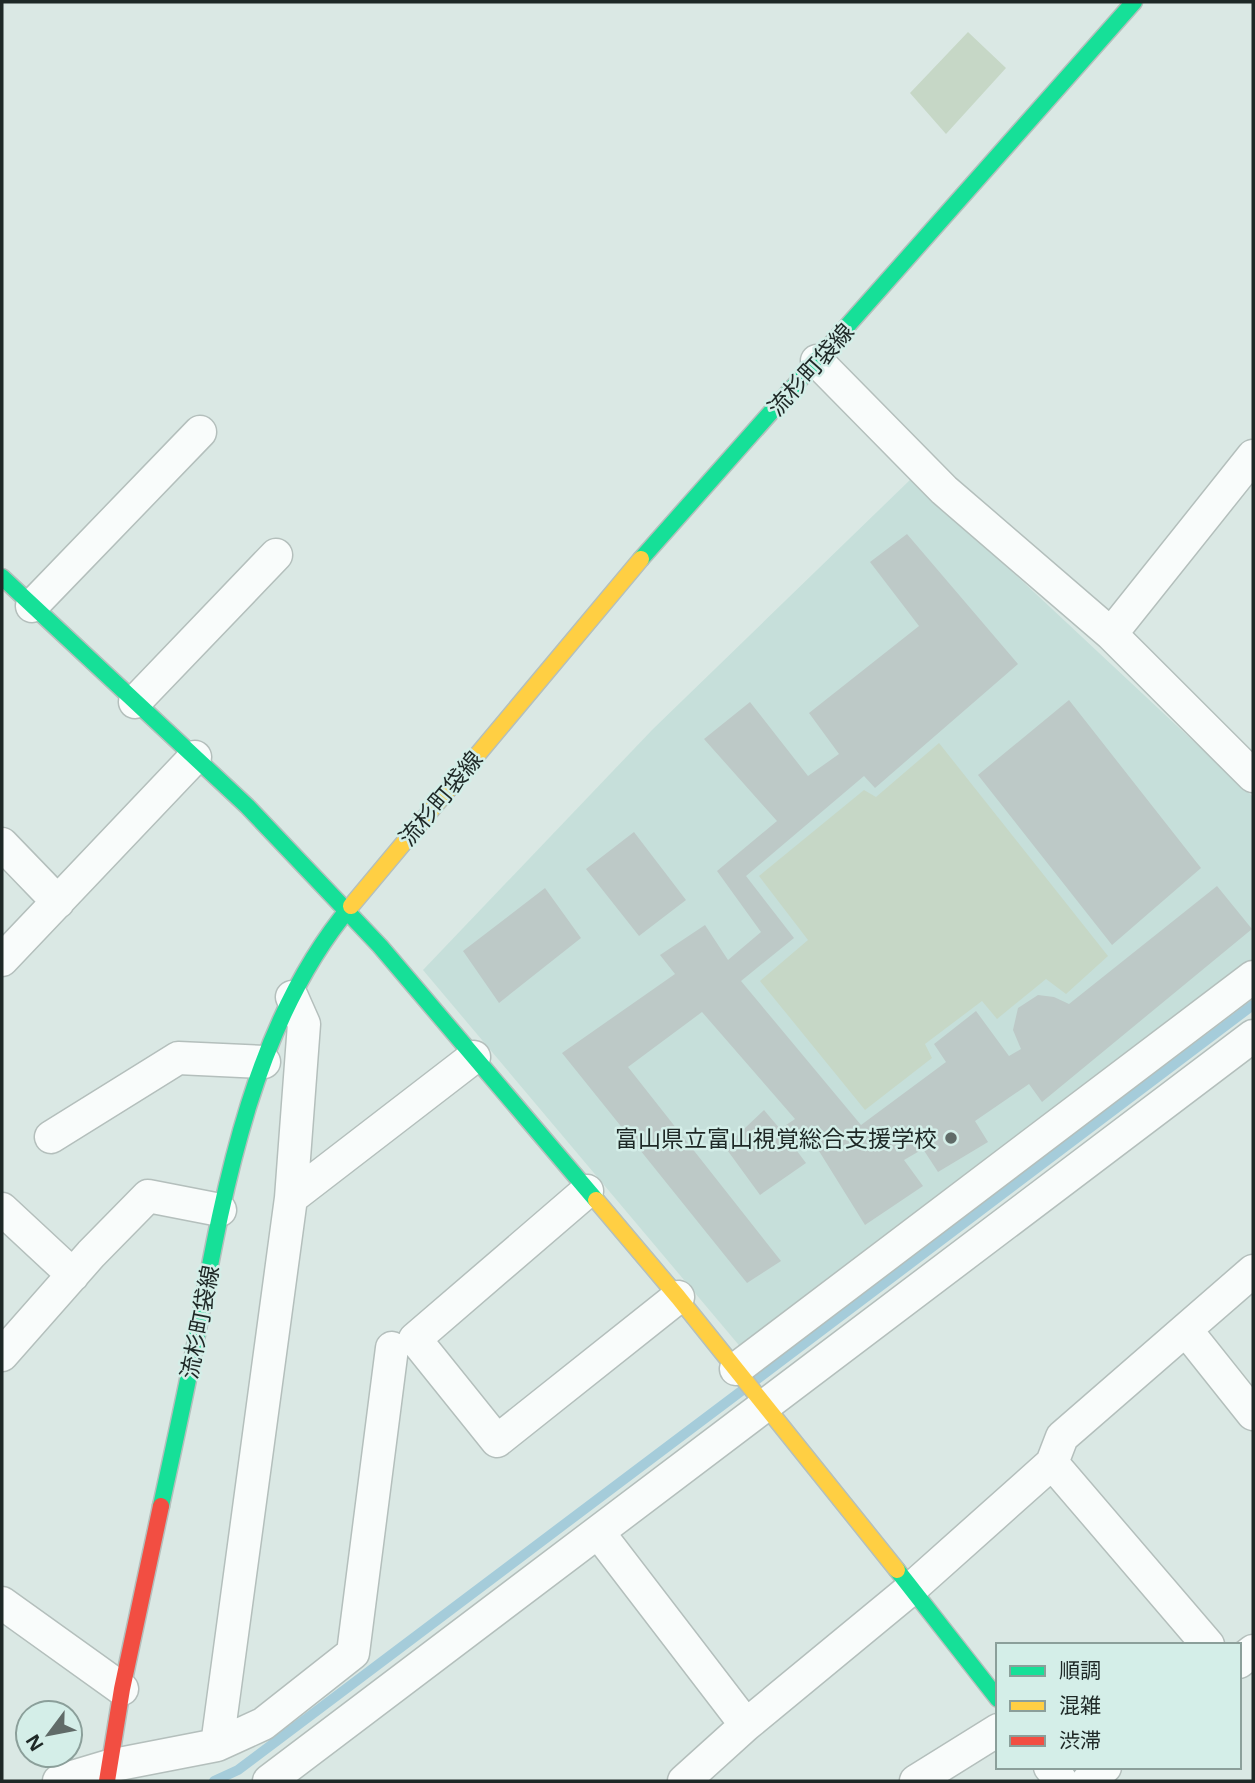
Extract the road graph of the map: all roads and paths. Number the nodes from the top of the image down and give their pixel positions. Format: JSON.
{"nodes":[{"id":1,"x":1134,"y":2,"type":"edge"},
{"id":2,"x":817,"y":361,"type":"junction"},
{"id":3,"x":200,"y":432,"type":"dead end"},
{"id":4,"x":1253,"y":456,"type":"edge"},
{"id":5,"x":276,"y":555,"type":"dead end"},
{"id":6,"x":2,"y":577,"type":"edge"},
{"id":7,"x":32,"y":606,"type":"junction"},
{"id":8,"x":1111,"y":634,"type":"junction"},
{"id":9,"x":135,"y":702,"type":"junction"},
{"id":10,"x":195,"y":757,"type":"junction"},
{"id":11,"x":1253,"y":776,"type":"edge"},
{"id":12,"x":2,"y":844,"type":"edge"},
{"id":13,"x":58,"y":901,"type":"junction"},
{"id":14,"x":347,"y":910,"type":"junction"},
{"id":15,"x":2,"y":960,"type":"edge"},
{"id":16,"x":1253,"y":977,"type":"edge"},
{"id":17,"x":292,"y":998,"type":"junction"},
{"id":18,"x":1253,"y":1036,"type":"edge"},
{"id":19,"x":474,"y":1057,"type":"junction"},
{"id":20,"x":264,"y":1062,"type":"junction"},
{"id":21,"x":51,"y":1137,"type":"dead end"},
{"id":22,"x":587,"y":1191,"type":"junction"},
{"id":23,"x":291,"y":1198,"type":"junction"},
{"id":24,"x":2,"y":1209,"type":"edge"},
{"id":25,"x":220,"y":1210,"type":"junction"},
{"id":26,"x":1253,"y":1271,"type":"edge"},
{"id":27,"x":73,"y":1275,"type":"junction"},
{"id":28,"x":677,"y":1297,"type":"junction"},
{"id":29,"x":1185,"y":1330,"type":"junction"},
{"id":30,"x":392,"y":1349,"type":"dead end"},
{"id":31,"x":2,"y":1354,"type":"edge"},
{"id":32,"x":736,"y":1368,"type":"junction"},
{"id":33,"x":764,"y":1407,"type":"junction"},
{"id":34,"x":1253,"y":1414,"type":"edge"},
{"id":35,"x":1052,"y":1463,"type":"junction"},
{"id":36,"x":598,"y":1532,"type":"junction"},
{"id":37,"x":912,"y":1588,"type":"junction"},
{"id":38,"x":2,"y":1603,"type":"edge"},
{"id":39,"x":1206,"y":1643,"type":"edge"},
{"id":40,"x":122,"y":1689,"type":"junction"},
{"id":41,"x":996,"y":1696,"type":"edge"},
{"id":42,"x":746,"y":1725,"type":"junction"},
{"id":43,"x":996,"y":1731,"type":"edge"},
{"id":44,"x":216,"y":1745,"type":"junction"},
{"id":45,"x":1103,"y":1769,"type":"edge"},
{"id":46,"x":108,"y":1774,"type":"edge"},
{"id":47,"x":59,"y":1781,"type":"edge"},
{"id":48,"x":269,"y":1781,"type":"edge"},
{"id":49,"x":684,"y":1781,"type":"edge"},
{"id":50,"x":916,"y":1781,"type":"edge"},
{"id":51,"x":1088,"y":1781,"type":"edge"}],
"edges":[{"from":1,"to":2,"type":"main road","name":"流杉町袋線"},
{"from":2,"to":8,"type":"street"},
{"from":2,"to":14,"type":"main road","name":"流杉町袋線"},
{"from":3,"to":7,"type":"street"},
{"from":4,"to":8,"type":"street"},
{"from":5,"to":9,"type":"street"},
{"from":6,"to":7,"type":"main road"},
{"from":7,"to":9,"type":"main road"},
{"from":8,"to":11,"type":"street"},
{"from":9,"to":10,"type":"main road"},
{"from":10,"to":13,"type":"street"},
{"from":10,"to":14,"type":"main road"},
{"from":12,"to":13,"type":"street"},
{"from":13,"to":15,"type":"street"},
{"from":14,"to":17,"type":"main road","name":"流杉町袋線"},
{"from":14,"to":19,"type":"main road"},
{"from":16,"to":32,"type":"street"},
{"from":17,"to":20,"type":"main road","name":"流杉町袋線"},
{"from":17,"to":23,"type":"street"},
{"from":18,"to":33,"type":"street"},
{"from":19,"to":22,"type":"main road"},
{"from":19,"to":23,"type":"street"},
{"from":20,"to":21,"type":"street"},
{"from":20,"to":25,"type":"main road","name":"流杉町袋線"},
{"from":22,"to":28,"type":"main road"},
{"from":22,"to":28,"type":"street"},
{"from":23,"to":44,"type":"street"},
{"from":24,"to":27,"type":"street"},
{"from":25,"to":27,"type":"street"},
{"from":25,"to":40,"type":"main road","name":"流杉町袋線"},
{"from":26,"to":29,"type":"street"},
{"from":27,"to":31,"type":"street"},
{"from":28,"to":32,"type":"main road"},
{"from":29,"to":34,"type":"street"},
{"from":29,"to":35,"type":"street"},
{"from":30,"to":44,"type":"street"},
{"from":32,"to":33,"type":"main road"},
{"from":33,"to":36,"type":"street"},
{"from":33,"to":37,"type":"main road"},
{"from":35,"to":37,"type":"street"},
{"from":35,"to":39,"type":"street"},
{"from":36,"to":42,"type":"street"},
{"from":36,"to":48,"type":"street"},
{"from":37,"to":41,"type":"main road"},
{"from":37,"to":42,"type":"street"},
{"from":38,"to":40,"type":"street"},
{"from":40,"to":46,"type":"main road","name":"流杉町袋線"},
{"from":42,"to":49,"type":"street"},
{"from":43,"to":50,"type":"street"},
{"from":44,"to":46,"type":"street"},
{"from":45,"to":51,"type":"street"},
{"from":46,"to":47,"type":"street"}]}
